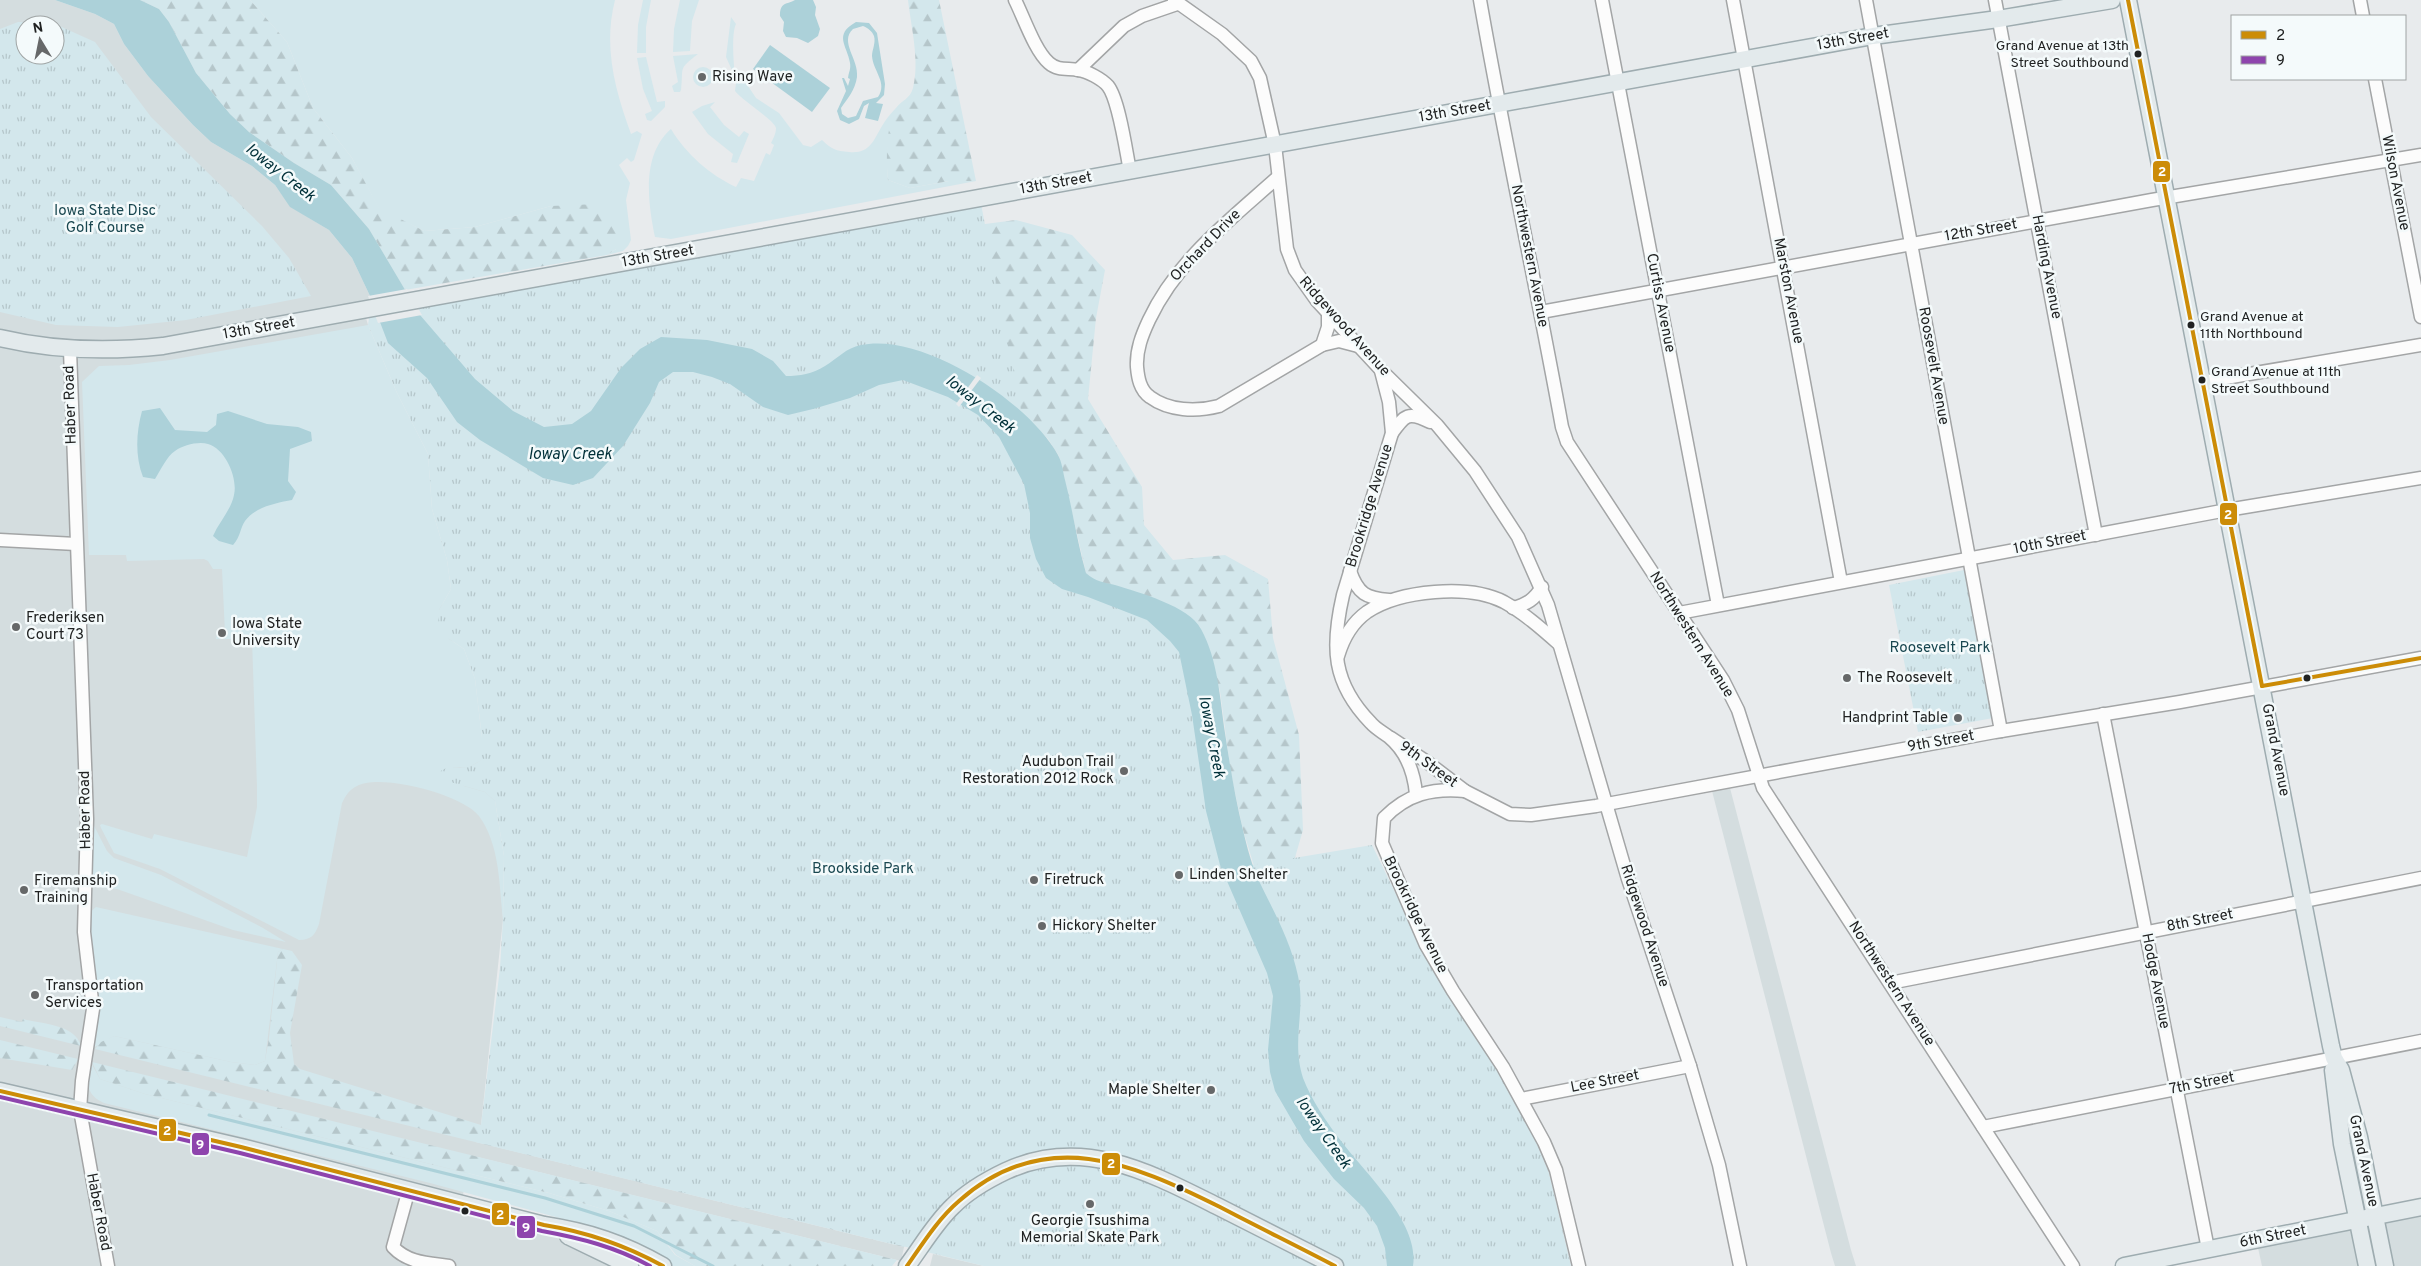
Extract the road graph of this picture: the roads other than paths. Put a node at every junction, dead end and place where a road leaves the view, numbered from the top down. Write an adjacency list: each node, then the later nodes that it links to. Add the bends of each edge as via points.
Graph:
1 (1015, 0): 15 (street, via 1050,64 1060,69)
2 (1480, 0): 18 (street, Northwestern Avenue)
3 (1602, 0): 17 (street, Curtiss Avenue)
4 (1733, 0): 14 (street, Marston Avenue)
5 (1866, 0): 13 (street, Roosevelt Avenue)
6 (1995, 0): 12 (street, Harding Avenue)
7 (2112, 0): 12 (main road, 13th Street)
8 (2128, 0): 24 (main road, Grand Avenue)
9 (2360, 0): 11 (street)
10 (1175, 2): 15 (street, via 1124,26); 19 (street, Ridgewood Avenue, via 1222,34 1250,61 1260,78)
11 (2363, 15)
12 (1998, 19): 13 (main road, 13th Street); 25 (street, Harding Avenue)
13 (1873, 36): 14 (main road, 13th Street); 26 (street, Roosevelt Avenue)
14 (1744, 60): 17 (main road, 13th Street); 27 (street, Marston Avenue)
15 (1078, 70): 22 (street, via 1091,74 1108,86 1116,106)
16 (2374, 80): 21 (street, Wilson Avenue)
17 (1617, 83): 18 (main road, 13th Street); 28 (street, Curtiss Avenue)
18 (1498, 104): 19 (main road, 13th Street); 30 (street, Northwestern Avenue)
19 (1275, 145): 22 (main road, 13th Street); 23 (street, Ridgewood Avenue)
20 (2421, 155): 21 (street, 12th Street)
21 (2390, 160): 24 (street, 12th Street); 31 (street, Wilson Avenue)
22 (1130, 171): 36 (main road, 13th Street, via 163,346)
23 (1278, 177): 29 (street, Ridgewood Avenue, via 1287,249 1292,263); 33 (street, Orchard Drive, via 1180,268 1142,334 1138,374 1145,394 1154,400 1166,406 1201,411 1231,401)
24 (2165, 198): 25 (street, 12th Street); 38 (main road, Grand Avenue)
25 (2037, 221): 26 (street, 12th Street); 43 (street, Harding Avenue)
26 (1911, 244): 27 (street, 12th Street); 46 (street, Roosevelt Avenue)
27 (1784, 267): 28 (street, 12th Street); 48 (street, Marston Avenue)
28 (1658, 291): 30 (street, 12th Street); 51 (street, Curtiss Avenue)
29 (1328, 312): 33 (street, via 1328,327); 35 (street, Ridgewood Avenue)
30 (1541, 312): 53 (street, Northwestern Avenue, via 1567,442)
31 (2421, 317)
32 (0, 338): 36 (main road, 13th Street)
33 (1322, 345): 35 (street, Orchard Drive, via 1339,341)
34 (2421, 345): 38 (street)
35 (1358, 346): 37 (street, Ridgewood Avenue)
36 (70, 350): 45 (street, Haber Road)
37 (1380, 369): 39 (street, Ridgewood Avenue); 40 (street, Brookridge Avenue, via 1389,402)
38 (2202, 382): 42 (main road, Grand Avenue)
39 (1437, 425): 40 (street, Brookridge Avenue, via 1416,415 1408,416); 49 (street, Ridgewood Avenue, via 1498,503)
40 (1392, 434): 47 (street, Brookridge Avenue)
41 (2421, 478): 42 (street, 10th Street)
42 (2227, 510): 43 (street, 10th Street); 57 (main road, Grand Avenue)
43 (2096, 535): 46 (street, 10th Street)
44 (0, 540): 45 (street)
45 (76, 544): 75 (street, Haber Road, via 86,811 84,932 93,1009)
46 (1969, 558): 48 (street, 10th Street); 59 (street, Roosevelt Avenue)
47 (1350, 571): 50 (street, via 1362,592 1372,598); 56 (street, Brookridge Avenue, via 1337,621)
48 (1841, 582): 51 (street, 10th Street)
49 (1542, 587): 52 (street, via 1532,600); 54 (street, Ridgewood Avenue)
50 (1392, 600): 52 (street, via 1448,592 1475,594 1503,601); 56 (street, via 1366,613 1351,628 1341,645)
51 (1718, 605): 53 (street, 10th Street)
52 (1513, 608): 54 (street)
53 (1679, 612): 61 (street, Northwestern Avenue, via 1723,680 1738,710)
54 (1559, 644): 64 (street, Ridgewood Avenue)
55 (2421, 658): 57 (street, 9th Street)
56 (1337, 661): 60 (street, Brookridge Avenue, via 1343,684 1355,705 1372,725)
57 (2262, 686): 58 (street, 9th Street); 66 (main road, Grand Avenue)
58 (2103, 714): 59 (street, 9th Street); 67 (street, Hodge Avenue)
59 (2001, 731): 61 (street, 9th Street)
60 (1391, 738): 62 (street, 9th Street); 63 (street, Brookridge Avenue, via 1407,758 1414,774)
61 (1758, 776): 64 (street, 9th Street); 68 (street, Northwestern Avenue)
62 (1465, 791): 63 (street, 9th Street); 64 (street, 9th Street, via 1510,814 1531,815)
63 (1416, 794): 74 (street, Brookridge Avenue, via 1384,818 1382,843 1426,945)
64 (1606, 804): 71 (street, Ridgewood Avenue)
65 (2421, 878): 66 (street, 8th Street)
66 (2305, 900): 67 (street, 8th Street); 70 (main road, Grand Avenue)
67 (2146, 932): 68 (street, 8th Street); 72 (street, Hodge Avenue)
68 (1890, 983): 76 (street, Northwestern Avenue)
69 (2421, 1041): 70 (street, 7th Street)
70 (2334, 1058): 72 (street, 7th Street); 79 (main road, Grand Avenue, via 2348,1095); 80 (main road, Grand Avenue, via 2336,1097)
71 (1690, 1066): 74 (street, Lee Street); 90 (street, Ridgewood Avenue, via 1720,1165)
72 (2177, 1089): 76 (street, 7th Street); 82 (street, Hodge Avenue)
73 (0, 1091): 75 (main road)
74 (1521, 1099): 89 (street, Brookridge Avenue, via 1556,1170)
75 (80, 1110): 77 (main road); 83 (street, Haber Road)
76 (1983, 1127): 91 (street, Northwestern Avenue)
77 (409, 1189): 81 (main road); 84 (street, via 393,1247 414,1261)
78 (2421, 1207): 79 (main road, 6th Street)
79 (2374, 1216): 80 (main road, 6th Street); 94 (main road, Grand Avenue)
80 (2356, 1220): 82 (main road, 6th Street); 93 (main road, Grand Avenue)
81 (544, 1225): 85 (main road); 86 (main road, via 610,1239)
82 (2208, 1249): 92 (main road, 6th Street)
83 (108, 1266)
84 (449, 1266)
85 (630, 1266)
86 (663, 1266)
87 (907, 1266): 88 (main road, via 952,1206 981,1184 1017,1166 1075,1156 1104,1159 1143,1171)
88 (1335, 1266)
89 (1579, 1266)
90 (1740, 1266)
91 (2073, 1266)
92 (2124, 1266)
93 (2367, 1266)
94 (2385, 1266)

